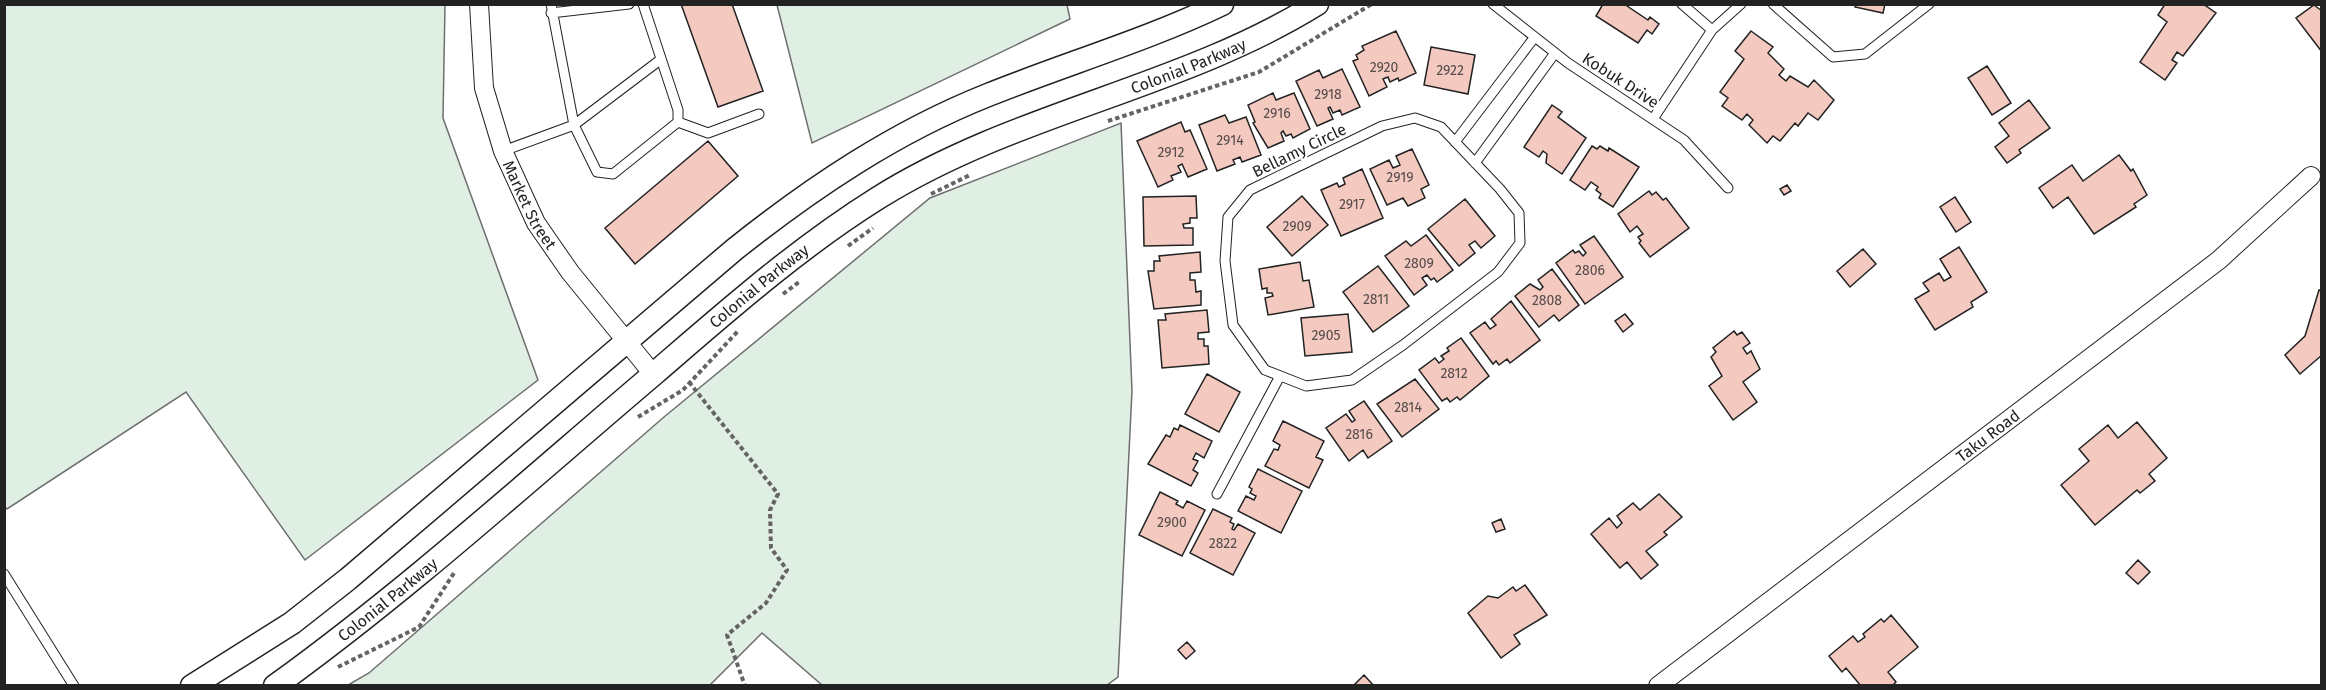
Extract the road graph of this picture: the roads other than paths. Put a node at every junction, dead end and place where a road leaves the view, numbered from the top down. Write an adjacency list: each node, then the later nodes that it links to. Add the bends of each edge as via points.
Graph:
1 (479, 4): 21 (street, Market Street, via 484,88)
2 (629, 4): 11 (lane)
3 (644, 4): 15 (lane)
4 (1222, 4): 25 (street, via 987,95 859,159 788,207)
5 (1317, 4): 26 (street, Colonial Parkway, via 1232,48 1006,134 938,164 880,196 820,236)
6 (1493, 4): 13 (lane, Kobuk Drive)
7 (1682, 4): 12 (lane)
8 (1741, 4): 12 (lane)
9 (1773, 4): 10 (lane, via 1833,57 1864,54)
10 (1929, 4)
11 (551, 9): 19 (lane)
12 (1712, 30): 17 (lane)
13 (1534, 38): 14 (lane, Kobuk Drive); 20 (lane)
14 (1555, 53): 17 (lane, Kobuk Drive); 22 (lane)
15 (660, 60): 18 (lane, via 678,110); 19 (lane)
16 (759, 114): 18 (lane, via 708,133)
17 (1653, 119): 24 (lane, Kobuk Drive, via 1684,140)
18 (678, 122): 19 (lane, via 613,174 597,172)
19 (574, 124): 21 (lane)
20 (1455, 142): 22 (lane, Bellamy Circle); 27 (lane, Bellamy Circle, via 1441,127 1415,118 1382,126 1250,190 1228,217 1225,261 1233,325 1265,370)
21 (503, 152): 25 (street, Market Street, via 536,223)
22 (1475, 163): 27 (lane, Bellamy Circle, via 1520,213 1520,243 1498,272 1352,380 1306,386)
23 (2310, 177): 33 (street, Taku Road, via 2219,260)
24 (1728, 188)
25 (625, 342): 26 (street, Market Street); 31 (street, via 301,616)
26 (653, 374): 32 (street, Colonial Parkway, via 347,633)
27 (1280, 376): 28 (lane)
28 (1217, 494)
29 (4, 574): 30 (lane)
30 (74, 686)
31 (192, 686)
32 (275, 686)
33 (1658, 686)

